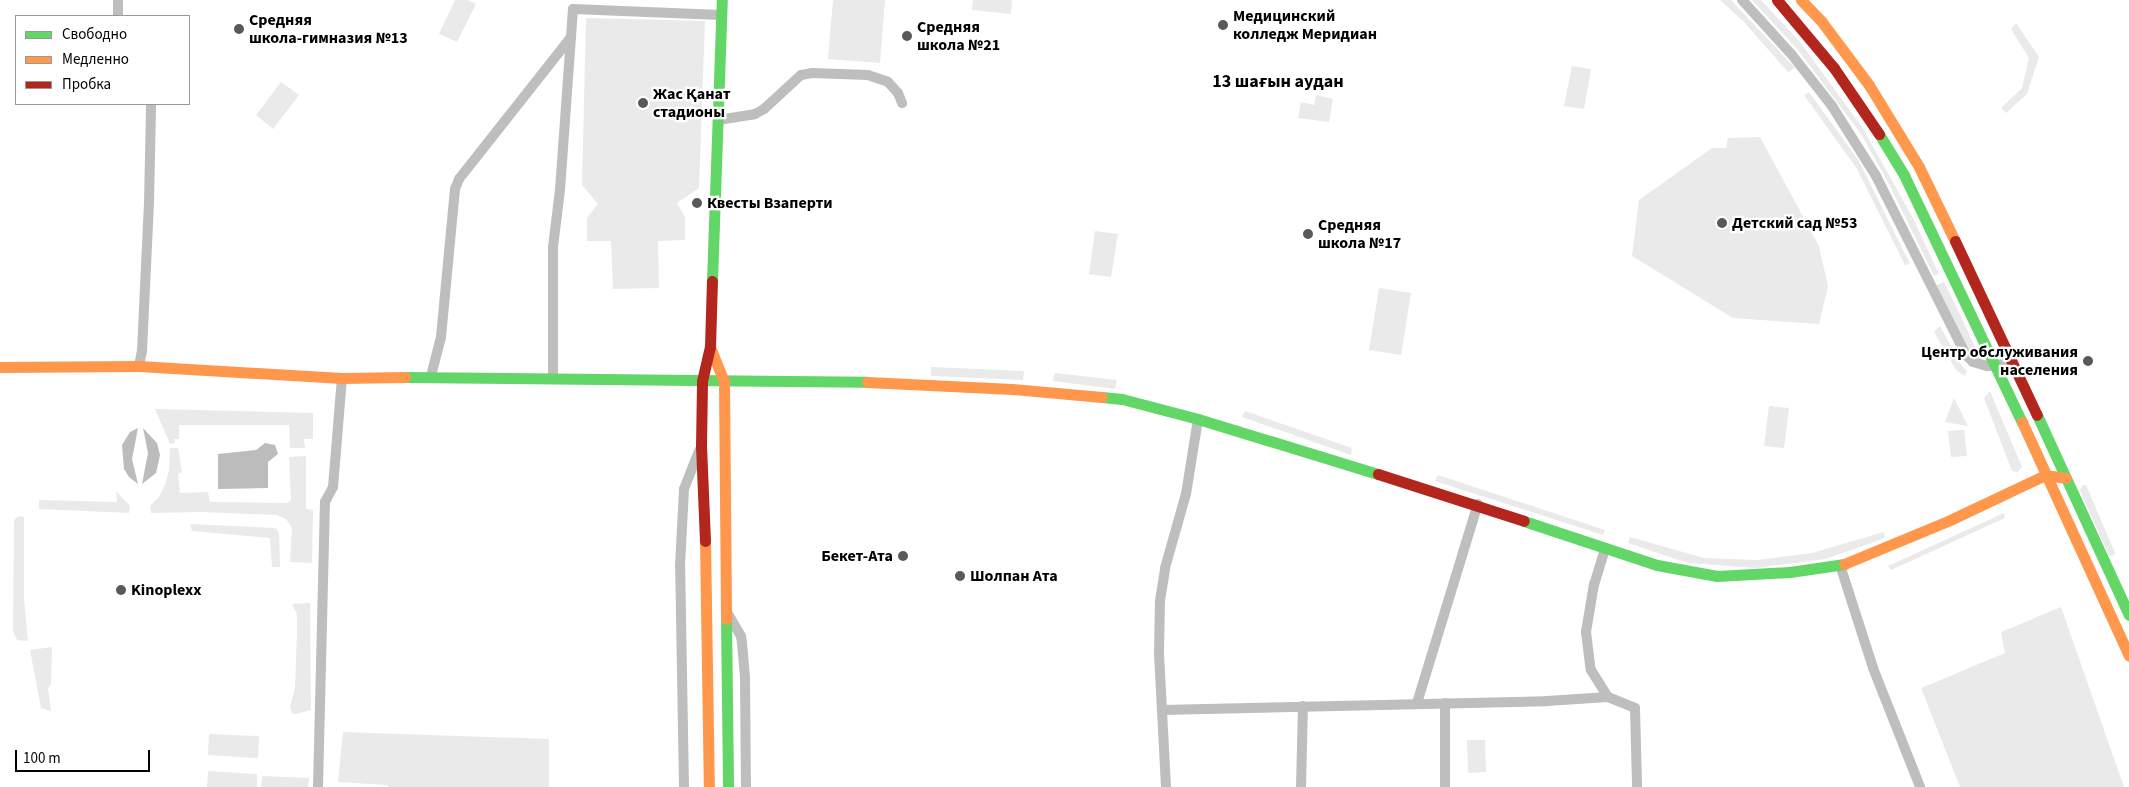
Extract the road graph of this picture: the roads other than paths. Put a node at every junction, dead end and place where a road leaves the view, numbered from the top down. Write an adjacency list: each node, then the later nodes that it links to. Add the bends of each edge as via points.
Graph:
1 (118, 0): 7 (street)
2 (722, 0): 8 (main road)
3 (1742, 0): 16 (street, via 1792,55 1832,106 1876,176 1966,355 1980,364)
4 (1777, 0): 16 (main road, via 1834,68 1904,175)
5 (1801, 0): 14 (main road, via 1870,85 1902,137)
6 (573, 5): 8 (street); 9 (street)
7 (118, 15)
8 (722, 15): 12 (main road)
9 (571, 37): 18 (street, via 459,179 455,189 441,337); 20 (street, via 553,247)
10 (902, 103): 12 (street, via 888,82 868,75 812,73 801,75 755,114)
11 (151, 105): 15 (street, via 149,212)
12 (718, 120): 13 (main road)
13 (710, 347): 21 (main road); 22 (main road)
14 (2013, 363): 16 (street); 26 (main road)
15 (139, 366): 17 (main road); 19 (main road)
16 (1996, 366): 25 (main road)
17 (0, 367)
18 (431, 376): 19 (main road); 20 (main road)
19 (342, 378): 40 (street, via 333,487 325,502)
20 (553, 378): 21 (main road)
21 (702, 381): 22 (main road); 24 (main road)
22 (724, 382): 23 (main road, via 1012,389 1122,399); 31 (main road)
23 (1198, 419): 27 (main road); 39 (street, via 1186,494 1160,601)
24 (701, 447): 41 (street, via 684,489 680,566); 42 (main road)
25 (2045, 475): 26 (main road); 29 (main road, via 1950,520); 34 (main road)
26 (2066, 478): 30 (main road)
27 (1478, 504): 28 (main road); 36 (street)
28 (1605, 549): 29 (main road, via 1658,566 1717,576 1790,572); 35 (street, via 1594,584 1586,632 1591,670)
29 (1840, 564): 49 (street, via 1873,668)
30 (2122, 601): 32 (main road); 33 (main road)
31 (725, 610): 43 (main road); 44 (street, via 741,636 742,644)
32 (2129, 611)
33 (2129, 615)
34 (2129, 656)
35 (1608, 697): 37 (street); 48 (street, via 1635,708)
36 (1417, 703): 37 (street); 38 (street)
37 (1445, 703): 47 (street)
38 (1303, 706): 39 (street); 46 (street)
39 (1162, 710): 45 (street)
40 (318, 787)
41 (684, 787)
42 (709, 787)
43 (728, 787)
44 (746, 787)
45 (1166, 787)
46 (1301, 787)
47 (1445, 787)
48 (1637, 787)
49 (1920, 787)

